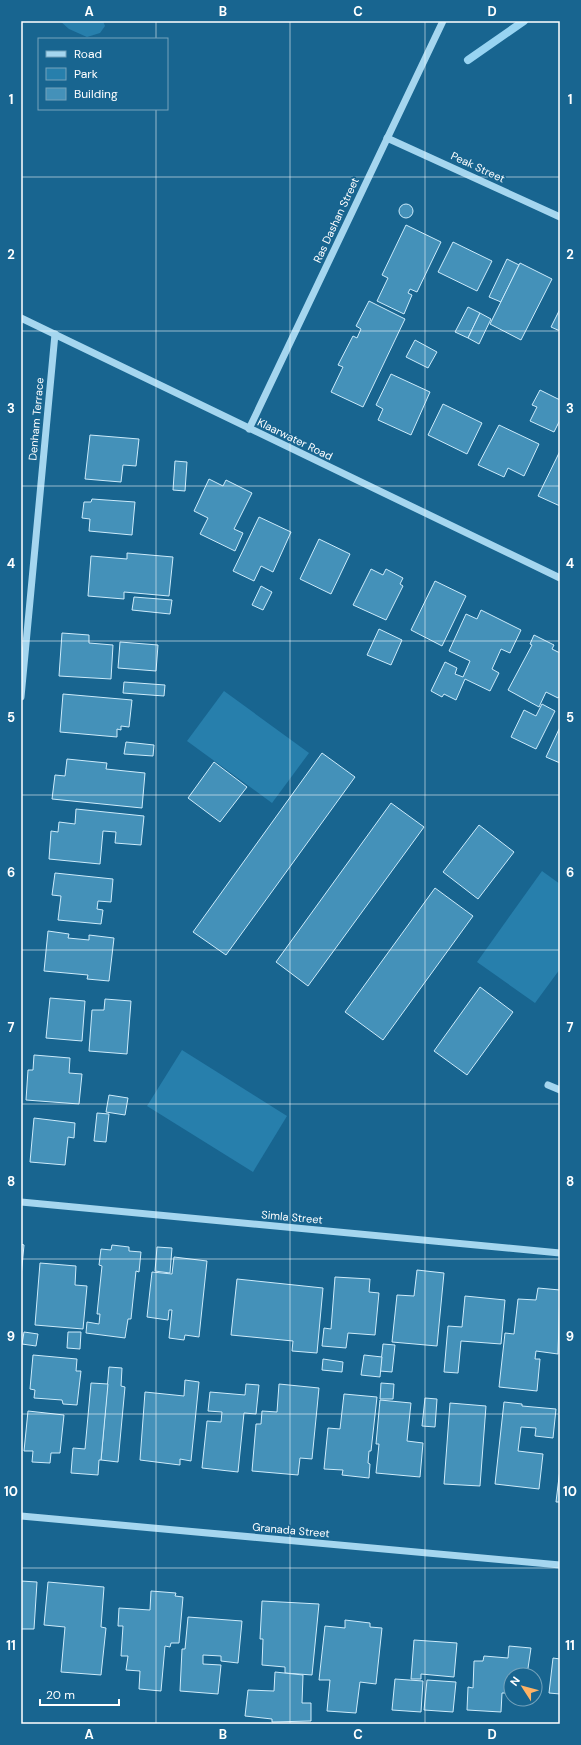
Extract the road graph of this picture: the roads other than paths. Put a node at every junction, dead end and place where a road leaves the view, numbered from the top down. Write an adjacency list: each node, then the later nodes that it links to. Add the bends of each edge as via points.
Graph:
1 (444, 21): 2 (street, Ras Dashan Street)
2 (387, 138): 3 (street, Peak Street); 6 (street, Ras Dashan Street)
3 (560, 217)
4 (21, 318): 5 (street, Klaarwater Road)
5 (55, 334): 6 (street, Klaarwater Road); 8 (street, Denham Terrace)
6 (249, 429): 7 (street, Klaarwater Road)
7 (560, 578)
8 (25, 622): 9 (street, Denham Terrace)
9 (21, 697)
10 (548, 1085): 11 (street)
11 (560, 1090)
12 (21, 1202): 13 (street, Simla Street)
13 (560, 1253)
14 (21, 1516): 15 (street, Granada Street)
15 (560, 1565)

